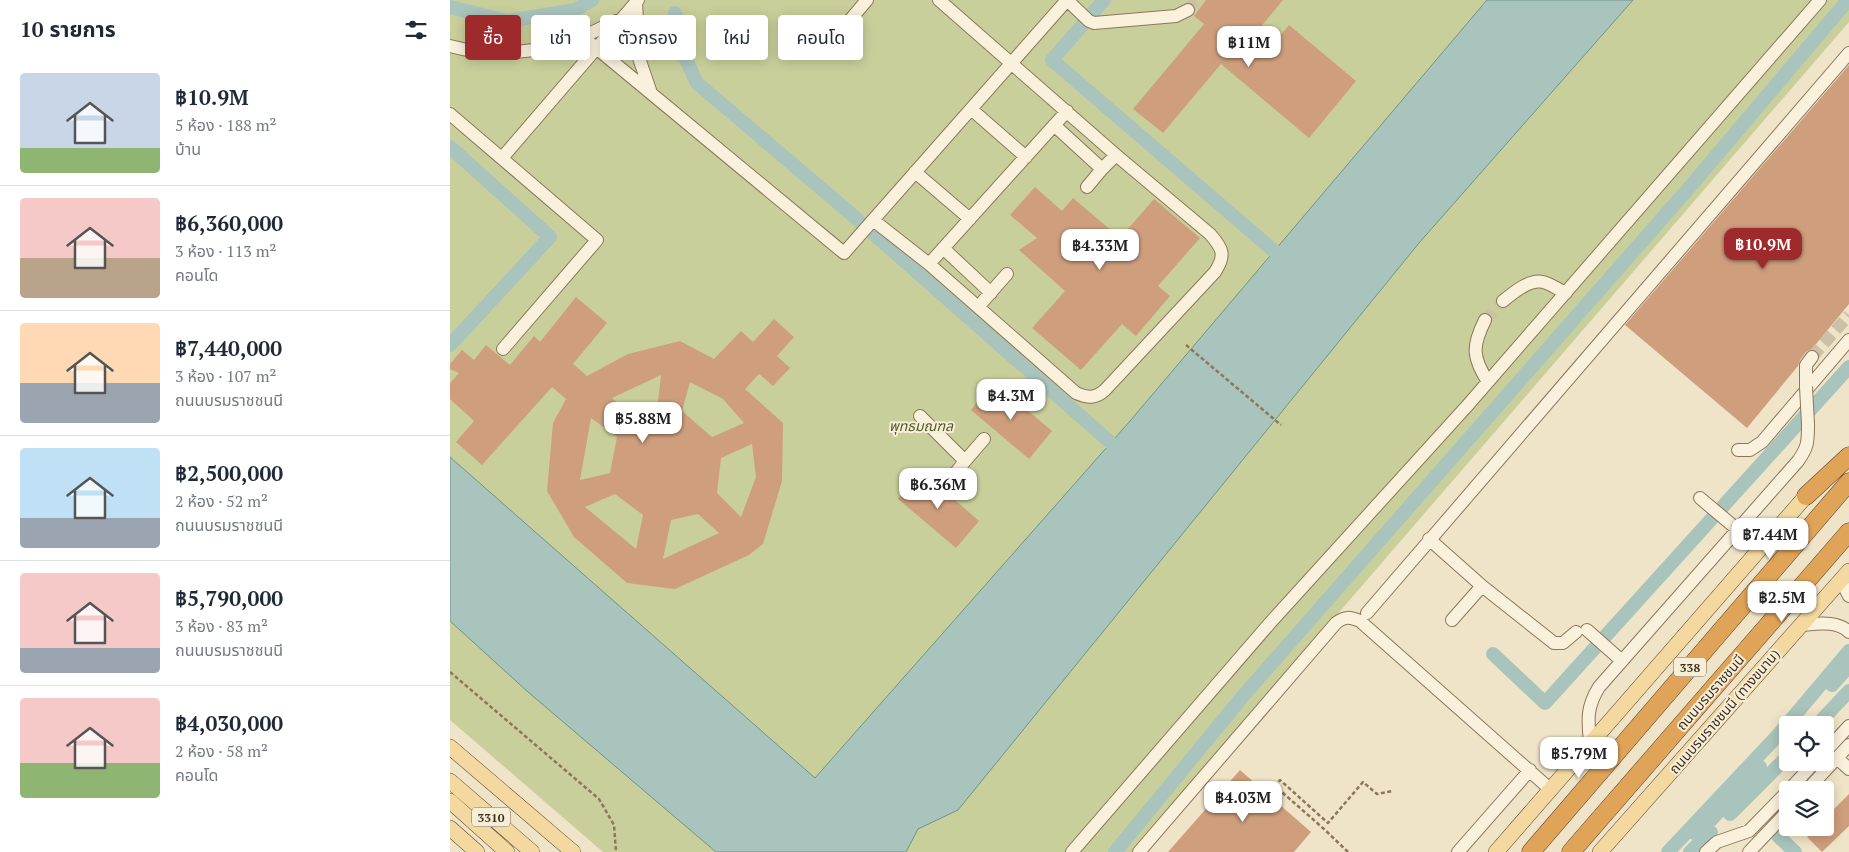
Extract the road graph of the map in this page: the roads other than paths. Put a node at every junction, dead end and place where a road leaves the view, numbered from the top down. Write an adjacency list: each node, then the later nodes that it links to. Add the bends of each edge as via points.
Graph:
1 (867, 0): 8 (street)
2 (938, 0): 15 (street)
3 (1067, 0): 6 (street, via 1089,21 1099,23 1176,16); 15 (street)
4 (1820, 0): 33 (street)
5 (637, 1): 7 (street); 16 (street, via 640,58)
6 (1188, 10)
7 (624, 15)
8 (854, 15)
9 (590, 44): 13 (street)
10 (600, 45): 13 (street)
11 (450, 46): 12 (street, via 476,52)
12 (531, 49)
13 (597, 49): 16 (street); 23 (street)
14 (1849, 53): 53 (street)
15 (1011, 64): 17 (street); 18 (street)
16 (652, 94): 28 (street, via 844,253)
17 (971, 109): 22 (street); 25 (street)
18 (1067, 111): 20 (street); 21 (street)
19 (450, 114): 23 (street)
20 (1054, 125): 22 (street); 24 (street)
21 (1116, 155): 24 (street); 35 (street, via 1218,243 1222,262 1215,272 1106,390 1092,398 1076,393)
22 (1026, 157): 27 (street)
23 (502, 158): 38 (street, via 597,240)
24 (1102, 169): 26 (street)
25 (915, 172): 27 (street); 28 (street)
26 (1087, 186)
27 (970, 219): 29 (street)
28 (873, 220): 30 (street)
29 (943, 248): 30 (street); 32 (street)
30 (929, 264): 35 (street)
31 (1007, 274): 32 (street)
32 (991, 292): 35 (street)
33 (1566, 293): 34 (street, via 1543,282 1532,283); 40 (street)
34 (1503, 301)
35 (978, 308)
36 (1485, 320): 40 (street, via 1475,349 1478,365)
37 (1849, 340): 44 (street, via 1762,442 1750,450)
38 (503, 349)
39 (1812, 357): 51 (street, bridge, via 1806,365 1806,450)
40 (1488, 382): 83 (street, via 1270,623)
41 (920, 416): 46 (street)
42 (984, 439): 46 (street)
43 (1849, 445): 49 (main road, 338)
44 (1738, 450)
45 (1849, 456): 49 (highway)
46 (965, 461): 48 (street)
47 (1849, 482): 87 (highway, 338)
48 (946, 485)
49 (1806, 496): 64 (main road, 338)
50 (1704, 501): 51 (street)
51 (1738, 530): 61 (street)
52 (1849, 532): 88 (highway, ถนนบรมราชชนนี / 338)
53 (1429, 539): 55 (street); 57 (street)
54 (1845, 576): 56 (street); 59 (main road, ถนนบรมราชชนนี (ทางขนาน))
55 (1482, 586): 58 (street); 61 (street, via 1554,643 1563,643 1585,632)
56 (1849, 596)
57 (1363, 617): 69 (street); 84 (street, via 1342,618 1336,623)
58 (1452, 620)
59 (1800, 625): 60 (street, via 1829,624); 89 (main road, ถนนบรมราชชนนี (ทางขนาน))
60 (1846, 630)
61 (1622, 661): 64 (street, via 1593,697 1588,713)
62 (1849, 726): 63 (street)
63 (1834, 742)
64 (1590, 743): 74 (main road, 338)
65 (1849, 744): 67 (street)
66 (450, 747): 82 (main road)
67 (1837, 758): 68 (street); 73 (street)
68 (1849, 769)
69 (1530, 770): 74 (street); 85 (street)
70 (1807, 771): 72 (street)
71 (450, 781): 81 (main road, 3310)
72 (1797, 781)
73 (1815, 781)
74 (1550, 790): 86 (main road, 338)
75 (1779, 800): 90 (street, via 1749,831 1717,842)
76 (450, 801): 80 (main road)
77 (1779, 820): 91 (street)
78 (450, 829): 79 (main road, 3310)
79 (477, 852)
80 (507, 852)
81 (532, 852)
82 (573, 852)
83 (1072, 852)
84 (1139, 852)
85 (1458, 852)
86 (1496, 852)
87 (1531, 852)
88 (1571, 852)
89 (1600, 852)
90 (1706, 852)
91 (1749, 852)

